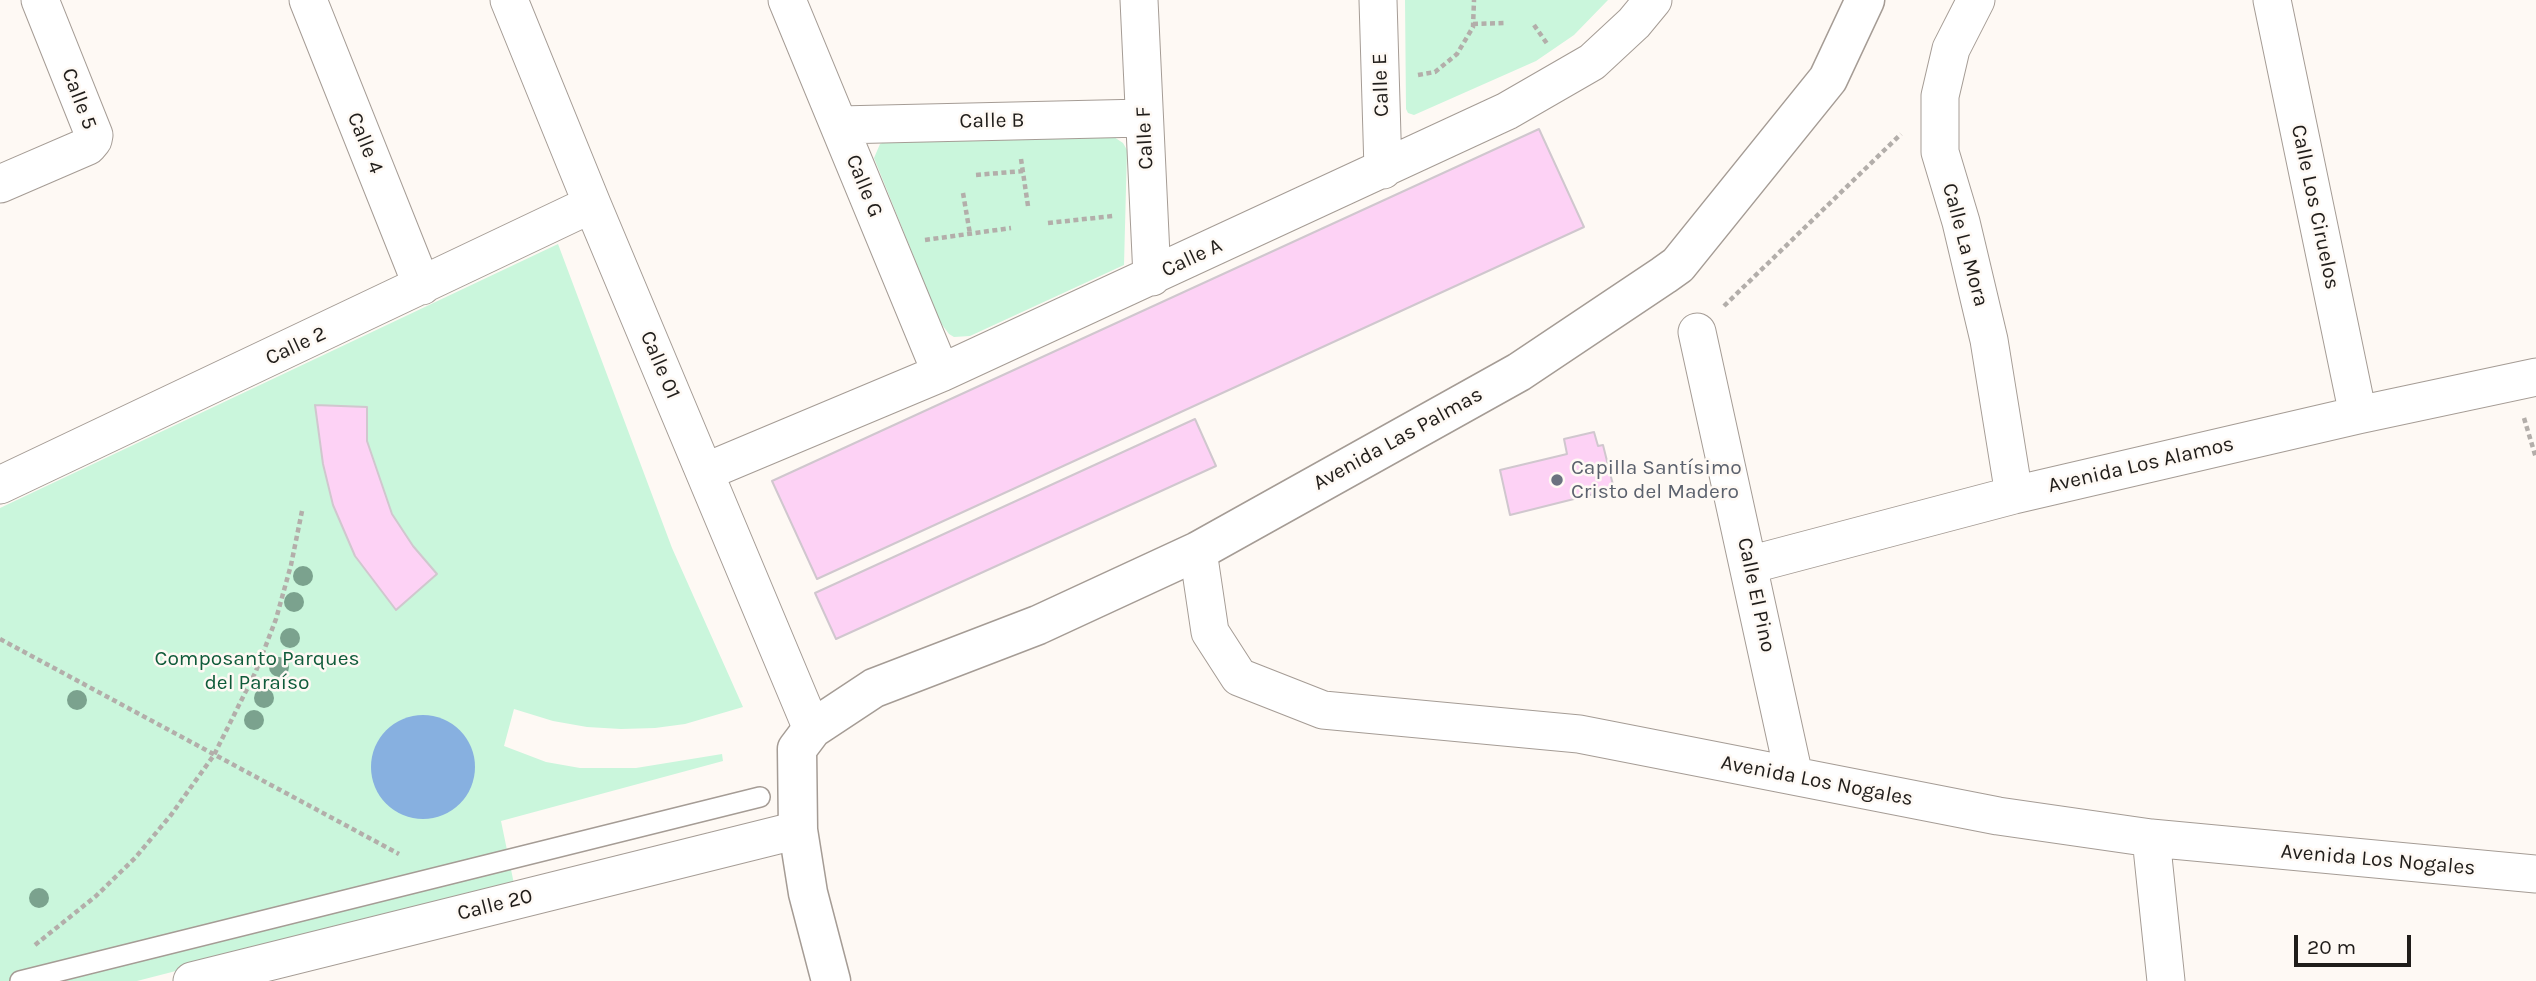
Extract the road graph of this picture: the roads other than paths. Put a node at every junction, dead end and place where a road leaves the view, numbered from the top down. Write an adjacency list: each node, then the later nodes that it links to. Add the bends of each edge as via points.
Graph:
1 (40, 0): 14 (street, Calle 5, via 93,140)
2 (308, 0): 17 (street, Calle 4)
3 (509, 0): 15 (street, Calle 01)
4 (788, 0): 12 (street, Calle G)
5 (1139, 0): 11 (street, Calle F)
6 (1378, 0): 13 (street, Calle E)
7 (1653, 0): 13 (street, Calle A, via 1591,62 1507,111)
8 (1865, 0): 25 (main road, Avenida Las Palmas, via 1828,79 1678,265 1519,372)
9 (1976, 0): 24 (street, Calle La Mora, via 1951,48 1940,96 1940,152 1989,340)
10 (2273, 0): 21 (street, Calle Los Ciruelos)
11 (1144, 118): 12 (street, Calle B); 16 (street, Calle F)
12 (839, 125): 19 (street, Calle G)
13 (1383, 170): 16 (street, Calle A)
14 (0, 184)
15 (592, 204): 17 (street, Calle 2); 22 (street, Calle 01)
16 (1152, 276): 19 (street, Calle A)
17 (422, 286): 23 (street, Calle 2)
18 (1697, 332): 26 (street, Calle El Pino)
19 (941, 373): 22 (street, Calle A)
20 (2536, 377): 21 (street, Avenida Los Alamos)
21 (2358, 415): 24 (street, Avenida Los Alamos)
22 (705, 472): 27 (street, Calle 01)
23 (0, 485)
24 (2014, 495): 26 (street, Avenida Los Alamos)
25 (1198, 551): 27 (main road, Avenida Las Palmas, via 1038,625 874,688); 28 (street, Avenida Los Nogales, via 1210,632 1239,677 1323,709 1579,734)
26 (1749, 565): 28 (street, Calle El Pino)
27 (812, 729): 30 (main road, via 797,749)
28 (1794, 776): 31 (street, Avenida Los Nogales, via 1998,816)
29 (760, 797): 33 (lane)
30 (798, 830): 34 (street, Calle 20); 35 (main road, via 808,893)
31 (2151, 838): 32 (street, Avenida Los Nogales); 36 (street)
32 (2536, 874)
33 (20, 981)
34 (192, 981)
35 (831, 981)
36 (2166, 981)

